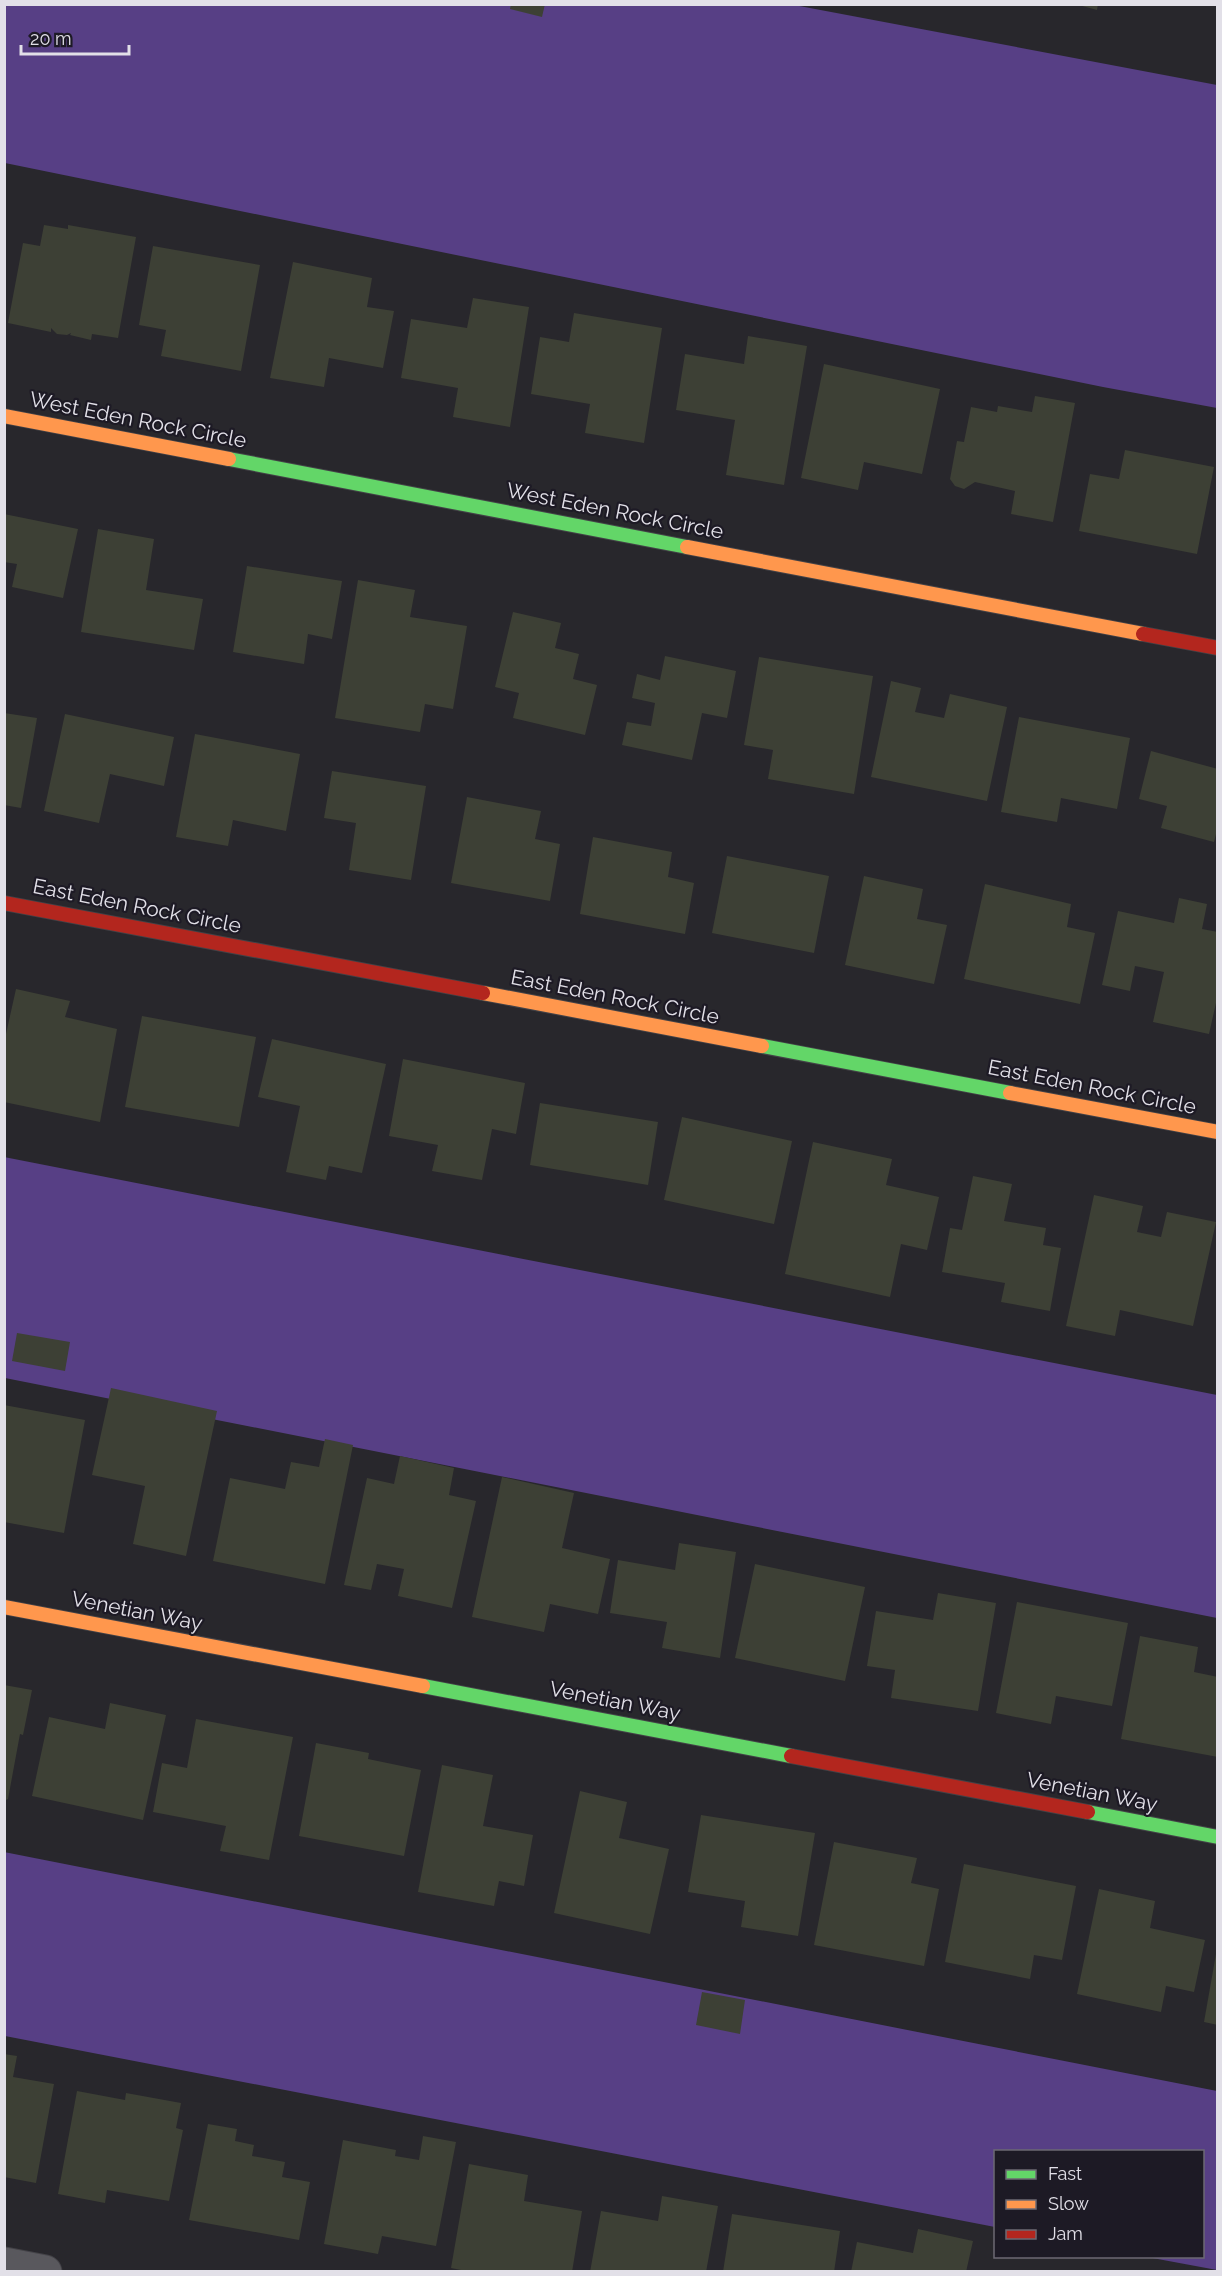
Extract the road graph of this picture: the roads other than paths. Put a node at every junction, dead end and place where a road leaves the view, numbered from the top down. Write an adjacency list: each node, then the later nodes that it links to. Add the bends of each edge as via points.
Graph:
1 (4, 416): 2 (street, West Eden Rock Circle)
2 (1218, 648)
3 (4, 903): 4 (street, East Eden Rock Circle)
4 (1218, 1132)
5 (4, 1607): 6 (street, Venetian Way)
6 (1218, 1837)
7 (4, 2264): 8 (street)
8 (45, 2271)

